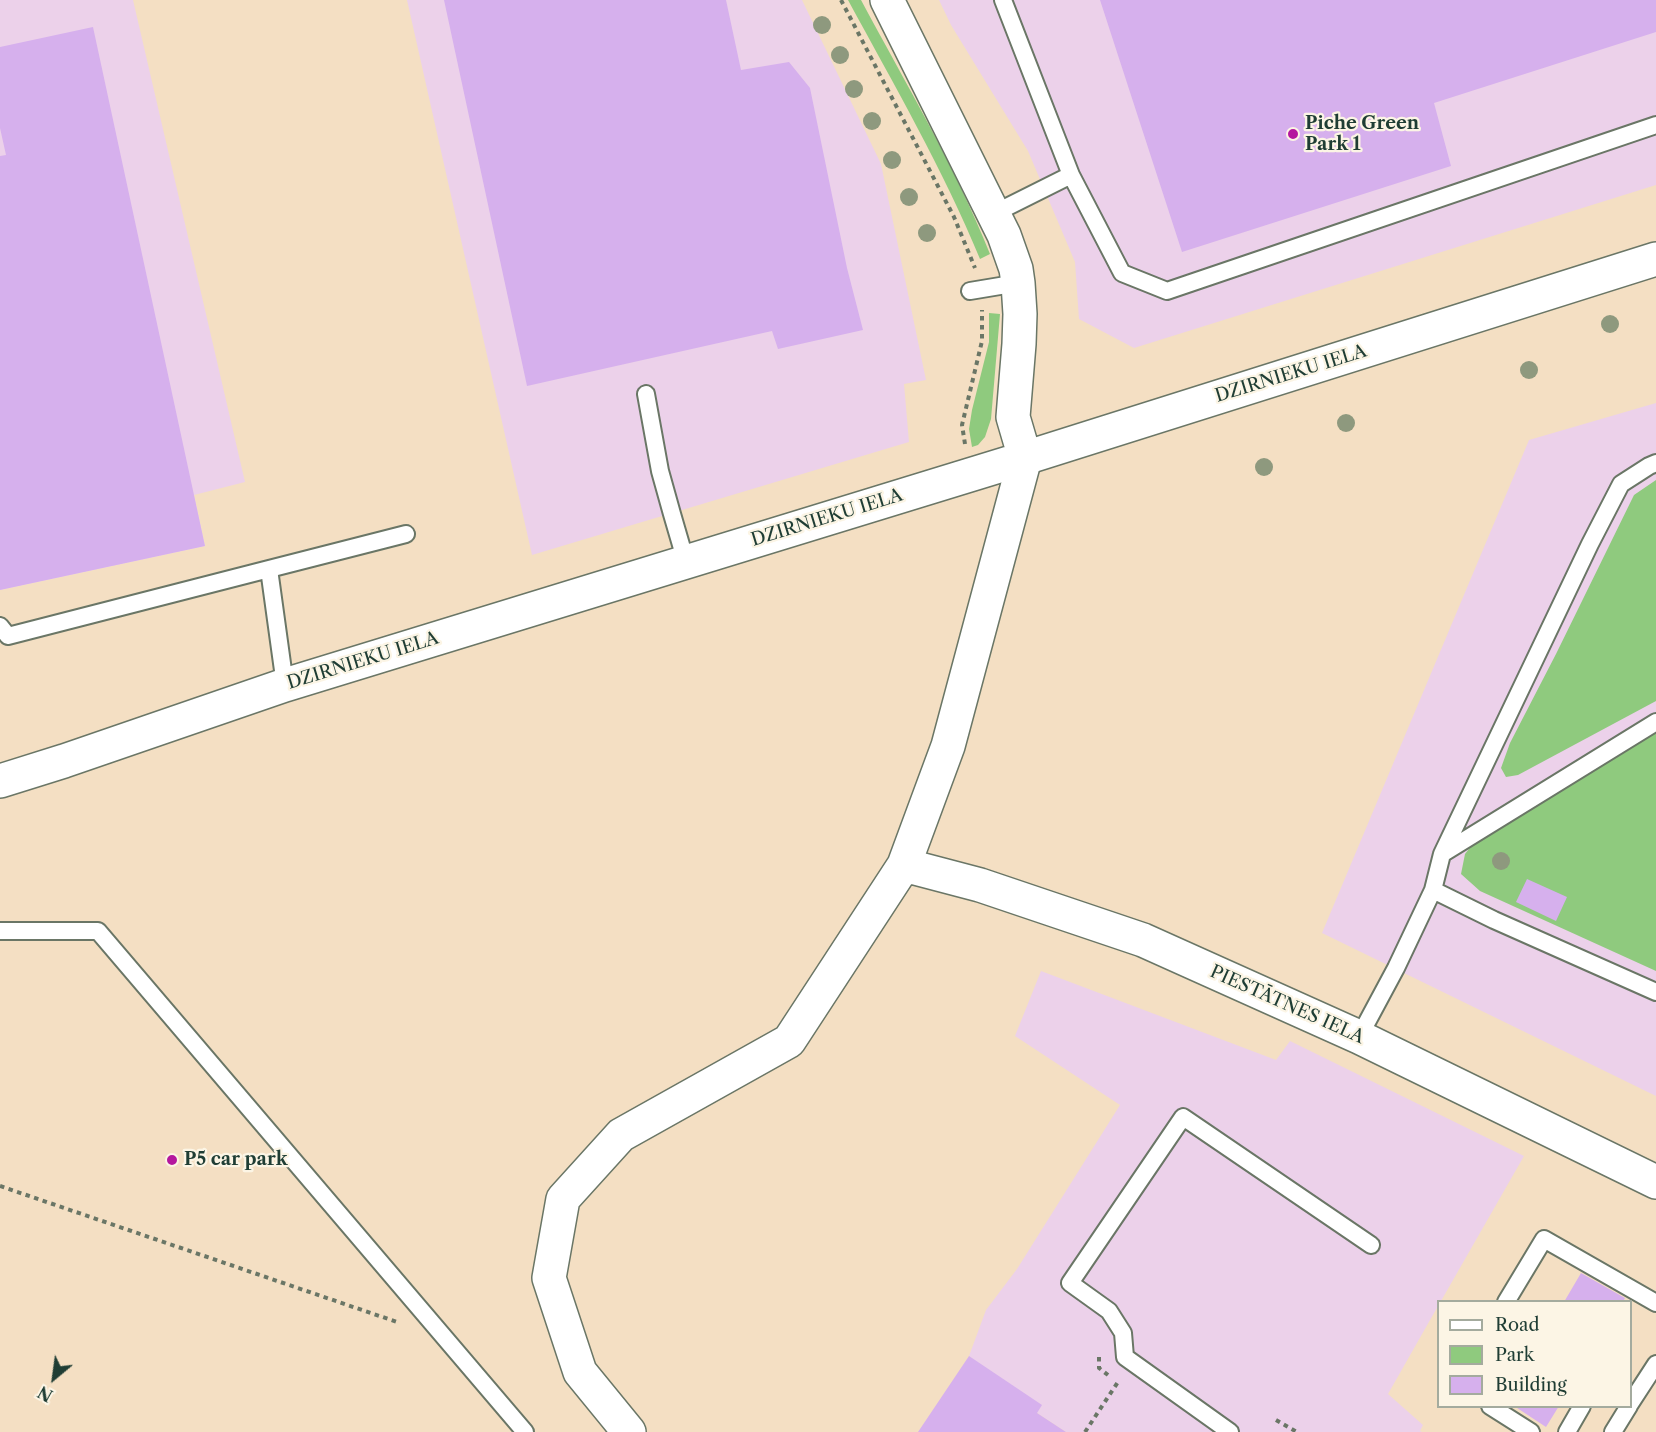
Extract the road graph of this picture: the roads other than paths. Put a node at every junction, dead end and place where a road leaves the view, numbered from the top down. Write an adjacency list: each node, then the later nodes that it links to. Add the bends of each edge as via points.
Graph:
1 (887, 0): 5 (street)
2 (1003, 0): 4 (lane)
3 (1656, 125): 4 (lane, via 1167,291 1122,273)
4 (1071, 176): 5 (lane)
5 (993, 213): 7 (street)
6 (1656, 259): 10 (street, DZIRNIEKU IELA)
7 (1018, 283): 8 (lane); 10 (street, via 1019,344 1013,417)
8 (975, 290)
9 (646, 394): 13 (lane, via 660,471)
10 (1024, 458): 13 (street, DZIRNIEKU IELA); 20 (street, via 948,746)
11 (1656, 463): 19 (lane, via 1621,484)
12 (406, 534): 14 (lane)
13 (686, 562): 16 (street, DZIRNIEKU IELA)
14 (268, 569): 15 (lane, via 8,636); 16 (lane)
15 (0, 626)
16 (285, 685): 18 (street, DZIRNIEKU IELA)
17 (1656, 723): 19 (lane)
18 (0, 781)
19 (1442, 854): 21 (lane)
20 (904, 865): 24 (street, PIESTĀTNES IELA, via 980,885 1143,940); 36 (street, via 789,1041 621,1135 563,1199 549,1278 580,1372)
21 (1433, 890): 23 (lane); 24 (lane)
22 (0, 931): 35 (lane, via 98,931)
23 (1656, 992)
24 (1359, 1037): 25 (street, PIESTĀTNES IELA)
25 (1656, 1182)
26 (1371, 1245): 37 (lane, via 1183,1117 1070,1283 1109,1311 1123,1333 1125,1357)
27 (1507, 1300): 28 (lane, via 1544,1239)
28 (1656, 1303)
29 (1656, 1364): 30 (lane)
30 (1632, 1402)
31 (1492, 1408): 38 (lane)
32 (1581, 1408): 39 (lane)
33 (1628, 1408): 34 (lane)
34 (1616, 1431)
35 (525, 1432)
36 (629, 1432)
37 (1230, 1432)
38 (1531, 1432)
39 (1567, 1432)

